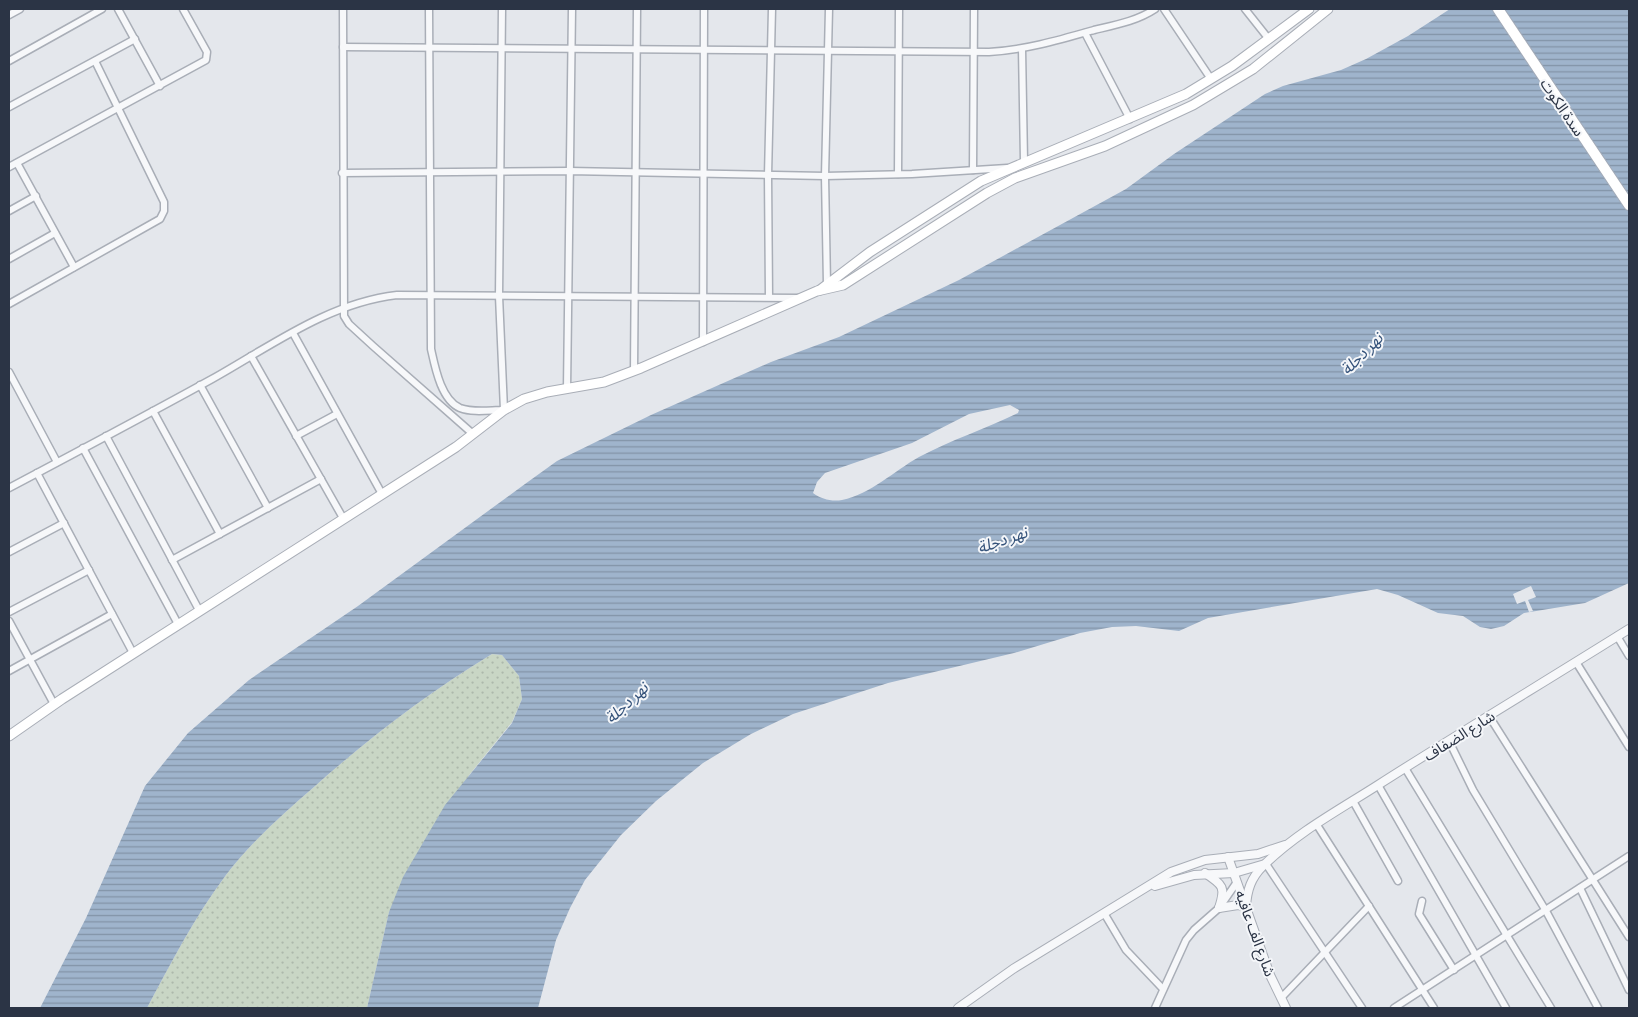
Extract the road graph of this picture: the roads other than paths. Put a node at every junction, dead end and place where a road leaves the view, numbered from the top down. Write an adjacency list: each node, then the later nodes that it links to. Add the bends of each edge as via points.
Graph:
1 (20, 9): 21 (street)
2 (102, 9): 38 (street)
3 (118, 9): 26 (street)
4 (183, 9): 41 (street, via 207,58)
5 (343, 9): 27 (street)
6 (429, 9): 28 (street)
7 (502, 9): 29 (street)
8 (572, 9): 32 (street)
9 (637, 9): 33 (street)
10 (704, 9): 30 (street)
11 (772, 9): 34 (street)
12 (829, 9): 35 (street)
13 (900, 9): 36 (street)
14 (974, 9): 37 (street)
15 (1155, 9): 24 (street)
16 (1164, 9): 40 (street)
17 (1245, 9): 25 (street)
18 (1309, 9): 22 (main road)
19 (1328, 9): 23 (main road)
20 (1498, 9): 60 (main road, سدة الكوت)
21 (9, 15)
22 (1290, 23): 23 (main road); 25 (main road)
23 (1298, 32): 66 (main road, via 1253,69 1193,105 1105,146 1016,178 987,193 856,279)
24 (1085, 33): 31 (street); 44 (street)
25 (1268, 38): 40 (main road)
26 (135, 39): 39 (street); 41 (street)
27 (343, 47): 28 (street); 54 (street)
28 (429, 48): 29 (street); 52 (street)
29 (502, 49): 32 (street); 50 (street)
30 (704, 49): 33 (street); 34 (street); 55 (street)
31 (1022, 49): 37 (street); 45 (street)
32 (571, 50): 33 (street); 51 (street)
33 (636, 50): 53 (street)
34 (771, 50): 35 (street); 57 (street)
35 (828, 51): 36 (street); 58 (street)
36 (899, 51): 37 (street); 56 (street)
37 (976, 52): 49 (street)
38 (9, 61)
39 (95, 61): 42 (street); 43 (street)
40 (1211, 79): 44 (main road)
41 (160, 86): 43 (street)
42 (9, 107)
43 (119, 108): 46 (street); 64 (street, via 164,202 164,211 160,219)
44 (1130, 119): 45 (main road)
45 (1024, 161): 48 (main road)
46 (17, 163): 47 (street); 59 (street)
47 (9, 168)
48 (1007, 168): 49 (street); 65 (main road, via 951,199)
49 (973, 170): 56 (street)
50 (501, 171): 51 (street); 52 (street); 68 (street)
51 (569, 171): 53 (street); 69 (street)
52 (431, 172): 54 (street); 67 (street)
53 (636, 172): 55 (street); 70 (street)
54 (342, 173): 75 (street)
55 (703, 174): 57 (street); 71 (street)
56 (898, 174): 58 (street)
57 (768, 175): 58 (street); 72 (street)
58 (825, 176): 65 (street)
59 (36, 196): 61 (street); 62 (street)
60 (1629, 205)
61 (9, 212)
62 (56, 233): 63 (street); 64 (street)
63 (9, 259)
64 (74, 267): 74 (street)
65 (827, 284): 66 (main road)
66 (817, 291): 73 (main road)
67 (431, 296): 68 (street); 75 (street, via 378,298); 83 (street, via 431,349 447,396 456,405 467,409)
68 (499, 296): 69 (street); 83 (street)
69 (567, 296): 70 (street); 82 (street)
70 (634, 296): 71 (street); 79 (street)
71 (702, 297): 72 (street); 77 (street)
72 (769, 297): 73 (street)
73 (803, 298): 77 (main road)
74 (9, 304)
75 (342, 308): 76 (street); 86 (street, via 349,324)
76 (293, 333): 78 (street); 85 (street)
77 (702, 342): 79 (main road)
78 (251, 356): 81 (street); 88 (street)
79 (634, 371): 82 (main road, via 604,382)
80 (9, 372): 90 (street)
81 (200, 385): 84 (street); 95 (street)
82 (567, 389): 83 (main road, via 536,395)
83 (504, 410): 86 (main road)
84 (153, 411): 87 (street); 98 (street)
85 (338, 414): 88 (street); 94 (street)
86 (473, 434): 94 (main road)
87 (106, 436): 89 (street); 100 (street)
88 (296, 436): 92 (street)
89 (83, 448): 90 (street); 106 (street)
90 (57, 462): 91 (street)
91 (37, 473): 93 (street); 97 (street)
92 (321, 479): 95 (street); 96 (street)
93 (9, 488)
94 (382, 494): 96 (main road)
95 (268, 508): 98 (street)
96 (343, 518): 102 (main road)
97 (64, 524): 99 (street); 101 (street)
98 (220, 534): 100 (street)
99 (9, 552)
100 (172, 560): 102 (street)
101 (88, 570): 103 (street); 104 (street)
102 (199, 610): 106 (main road)
103 (9, 612)
104 (112, 614): 109 (street); 111 (street)
105 (9, 621): 111 (street)
106 (178, 624): 109 (main road)
107 (1629, 629): 108 (street, شارع الضفاف)
108 (1617, 636): 110 (street); 112 (street, شارع الضفاف)
109 (133, 653): 114 (main road)
110 (1629, 656)
111 (30, 660): 113 (street); 114 (street)
112 (1576, 662): 115 (street, شارع الضفاف); 118 (street)
113 (9, 671)
114 (54, 704): 116 (main road)
115 (1489, 716): 117 (street, شارع الضفاف); 129 (street)
116 (9, 736)
117 (1449, 741): 119 (street, شارع الضفاف); 138 (street, via 1473,790)
118 (1629, 747)
119 (1405, 768): 120 (street, شارع الضفاف); 140 (street)
120 (1378, 785): 121 (street, شارع الضفاف); 143 (street)
121 (1353, 801): 122 (street, شارع الضفاف); 130 (street)
122 (1317, 825): 123 (street, شارع الضفاف); 135 (street)
123 (1290, 843): 125 (street, via 1258,854); 126 (street)
124 (1629, 856): 129 (street)
125 (1228, 857): 128 (street, شارع الف عافيه); 132 (street, via 1196,862 1171,872)
126 (1266, 864): 128 (street); 136 (street, via 1247,891); 142 (street)
127 (1205, 873): 128 (street); 132 (street); 137 (street, via 1221,884 1224,892)
128 (1234, 873): 131 (street, شارع الف عافيه)
129 (1593, 880): 133 (street); 141 (street)
130 (1398, 881)
131 (1237, 882): 136 (street, شارع الف عافيه); 137 (street)
132 (1148, 888): 139 (street)
133 (1580, 888): 138 (street); 147 (street)
134 (1422, 900): 144 (street, via 1419,914)
135 (1369, 906): 142 (street); 146 (street)
136 (1246, 907): 137 (street); 148 (street, شارع الف عافيه)
137 (1219, 908): 145 (street, via 1186,940)
138 (1546, 911): 140 (street); 157 (street)
139 (1104, 913): 145 (street, via 1126,950); 149 (street, via 1013,969)
140 (1507, 937): 143 (street); 156 (street)
141 (1629, 937)
142 (1323, 952): 148 (street); 152 (street)
143 (1476, 956): 144 (street); 155 (street)
144 (1454, 970): 146 (street)
145 (1163, 989): 150 (street)
146 (1422, 990): 153 (street); 154 (street)
147 (1629, 990)
148 (1281, 998): 151 (street, شارع الف عافيه)
149 (958, 1008)
150 (1155, 1008)
151 (1286, 1008)
152 (1362, 1008)
153 (1394, 1008)
154 (1434, 1008)
155 (1506, 1008)
156 (1551, 1008)
157 (1598, 1008)

